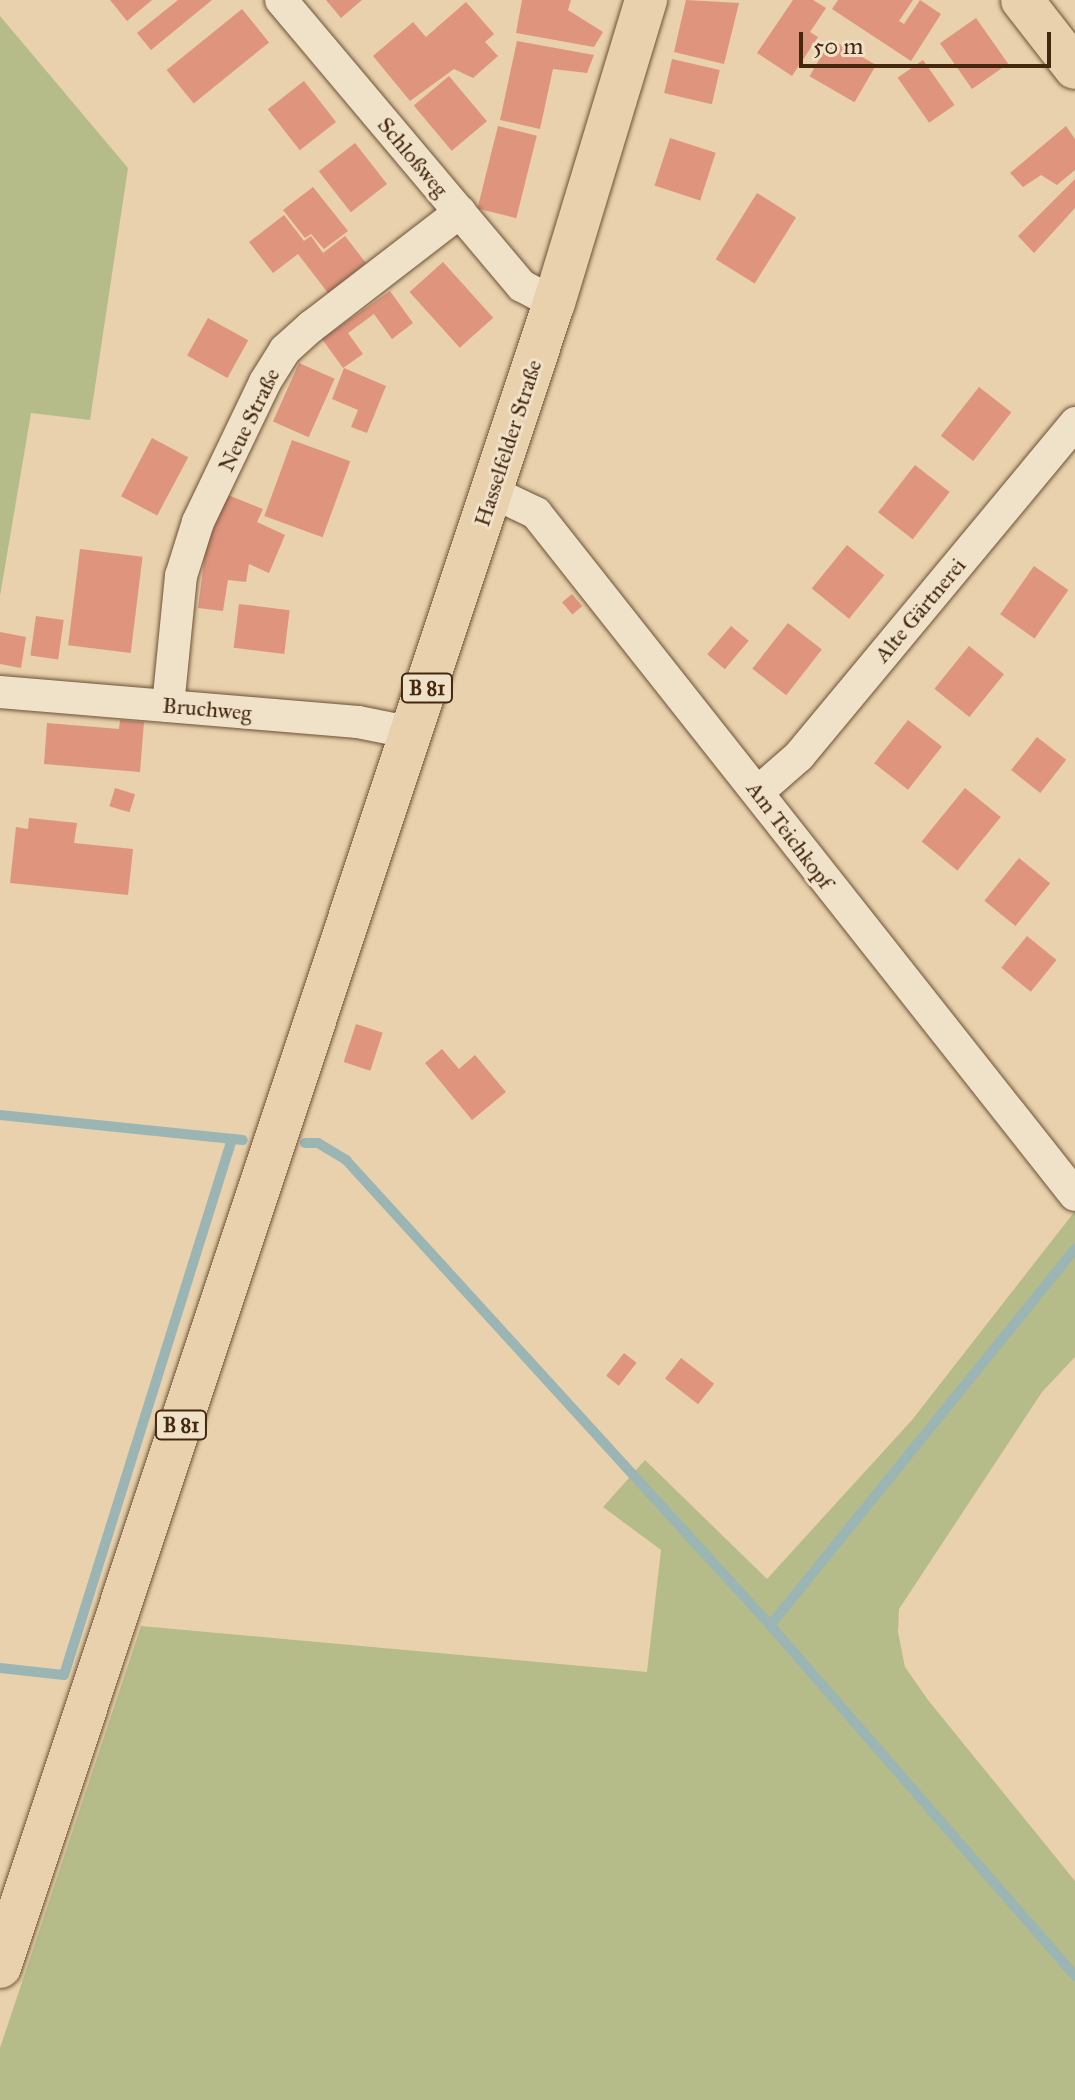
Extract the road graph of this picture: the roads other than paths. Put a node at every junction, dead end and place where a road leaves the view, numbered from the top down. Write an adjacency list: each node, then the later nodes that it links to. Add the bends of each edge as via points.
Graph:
1 (281, 0): 5 (street, Schloßweg)
2 (646, 0): 6 (main road, Hasselfelder Straße / B 81)
3 (1022, 0): 4 (main road)
4 (1075, 68)
5 (460, 212): 6 (street, Schloßweg, via 522,286); 10 (street, Neue Straße, via 303,334 285,350 265,382 198,522 181,576)
6 (554, 303): 8 (main road, Hasselfelder Straße / B 81)
7 (1075, 423): 12 (street, Alte Gärtnerei, via 799,756)
8 (492, 492): 11 (main road, Hasselfelder Straße / B 81); 12 (street, Am Teichkopf, via 536,513)
9 (0, 692): 10 (street, Bruchweg)
10 (168, 706): 11 (street, Bruchweg, via 358,722)
11 (413, 733): 14 (main road, Hasselfelder Straße / B 81)
12 (758, 792): 13 (street, Am Teichkopf)
13 (1075, 1195)
14 (0, 1967)

